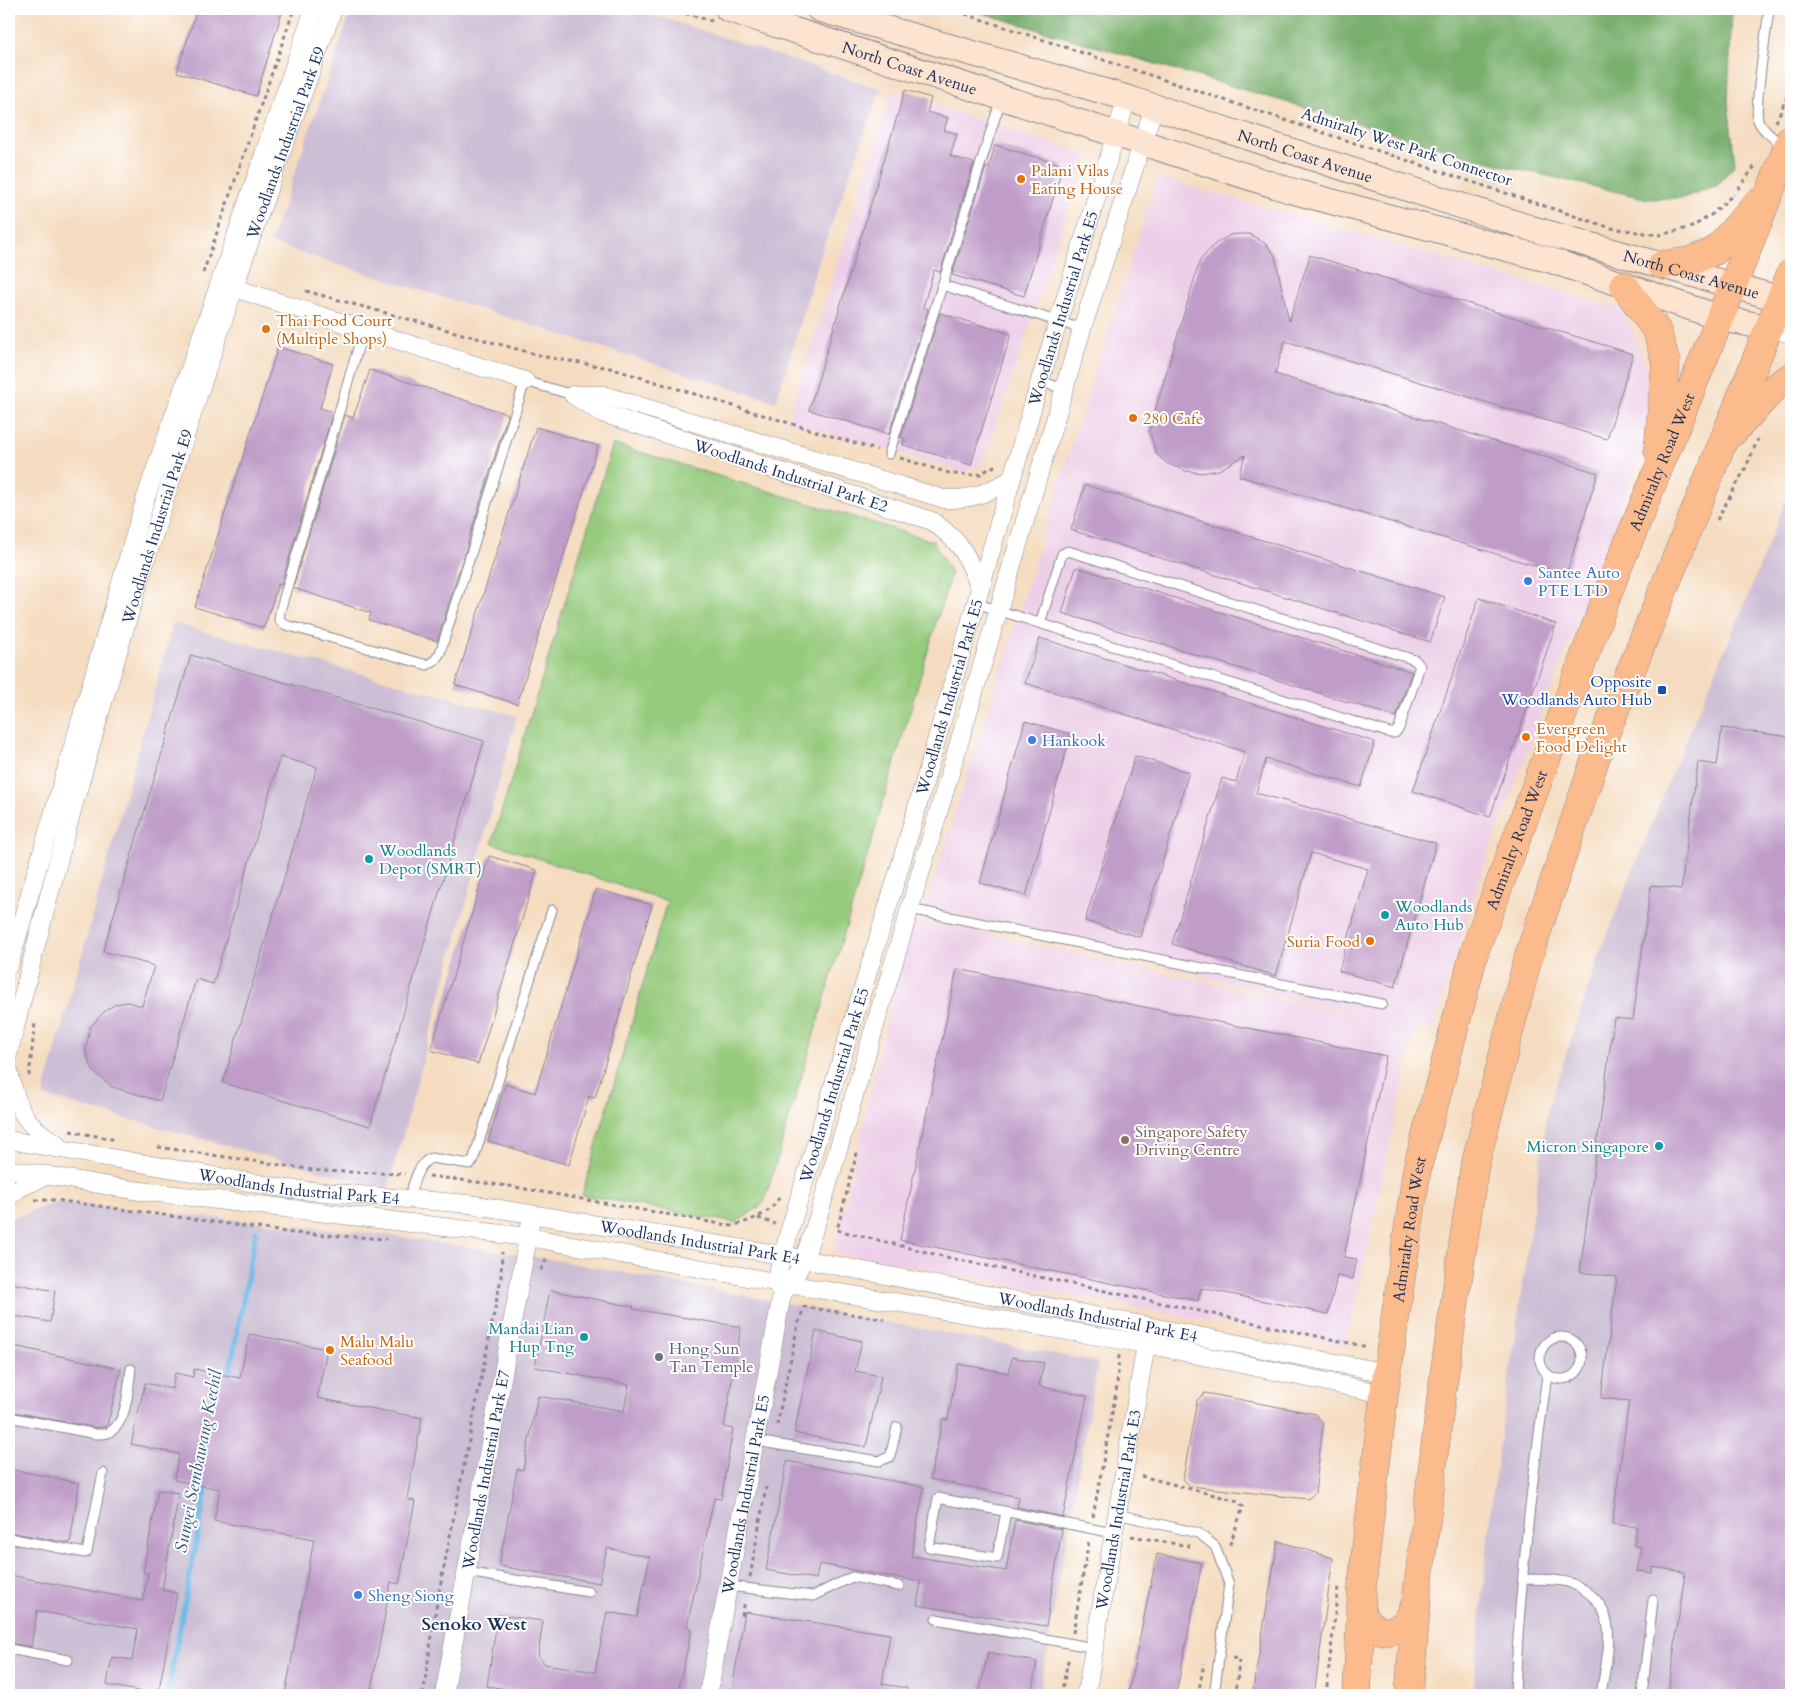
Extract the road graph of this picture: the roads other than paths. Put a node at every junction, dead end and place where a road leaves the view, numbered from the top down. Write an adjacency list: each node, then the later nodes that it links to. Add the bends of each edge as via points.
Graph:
1 (314, 9): 17 (street, Woodlands Industrial Park E9)
2 (333, 9): 17 (street, Woodlands Industrial Park E9)
3 (728, 9): 6 (main road, North Coast Avenue)
4 (819, 9): 7 (main road, North Coast Avenue)
5 (1769, 9): 10 (lane, via 1758,120)
6 (1002, 96): 9 (main road, North Coast Avenue); 15 (lane)
7 (1127, 98): 8 (main road, North Coast Avenue); 9 (street, Woodlands Industrial Park E5)
8 (1154, 107): 11 (street, Woodlands Industrial Park E5); 13 (main road, North Coast Avenue, via 1521,225)
9 (1116, 133): 11 (main road, North Coast Avenue); 21 (street, Woodlands Industrial Park E5)
10 (1783, 141): 12 (main road, Admiralty Road West)
11 (1144, 142): 16 (main road, North Coast Avenue, via 1292,191 1550,260); 23 (street, Woodlands Industrial Park E5)
12 (1772, 186): 13 (main road, via 1715,251 1690,261); 18 (main road, Admiralty Road West)
13 (1662, 265): 18 (main road, North Coast Avenue)
14 (1791, 273): 19 (main road)
15 (942, 285): 21 (lane); 31 (lane)
16 (1624, 285): 20 (main road, North Coast Avenue); 32 (main road, via 1657,331 1666,362)
17 (226, 286): 22 (street, Woodlands Industrial Park E2); 37 (street, Woodlands Industrial Park E9, via 146,497); 38 (street, Woodlands Industrial Park E9)
18 (1732, 286): 19 (main road, North Coast Avenue); 20 (main road, Admiralty Road West)
19 (1786, 301): 24 (main road)
20 (1720, 318): 24 (main road, North Coast Avenue); 32 (main road, Admiralty Road West)
21 (1058, 321): 23 (lane); 27 (street, Woodlands Industrial Park E5)
22 (364, 328): 26 (street, Woodlands Industrial Park E2); 26 (lane, via 280,611 279,620 286,625 427,666 435,660)
23 (1082, 329): 28 (street, Woodlands Industrial Park E5)
24 (1780, 331): 30 (main road)
25 (1791, 377): 30 (main road, via 1776,387)
26 (525, 381): 29 (lane, Woodlands Industrial Park E2)
27 (1040, 381): 28 (lane); 33 (street, Woodlands Industrial Park E5)
28 (1064, 389): 35 (street, Woodlands Industrial Park E5)
29 (574, 396): 33 (street, Woodlands Industrial Park E2, via 604,395 944,499 966,500); 34 (street, Woodlands Industrial Park E2, via 602,413 932,521 954,538 967,557)
30 (1723, 442): 85 (main road, via 1596,757 1528,958 1474,1170 1442,1390)
31 (889, 454)
32 (1655, 479): 70 (main road, Admiralty Road West, via 1614,577 1475,950 1417,1169)
33 (1011, 480): 34 (street, Woodlands Industrial Park E5)
34 (978, 596): 35 (lane); 56 (street, Woodlands Industrial Park E5)
35 (999, 610): 36 (lane); 39 (street, Woodlands Industrial Park E5)
36 (1040, 623): 36 (lane, via 1062,554 1068,551 1415,660 1420,666 1399,728 1390,733)
37 (36, 869): 38 (street); 41 (street, Woodlands Industrial Park E9)
38 (55, 875): 43 (street, Woodlands Industrial Park E9)
39 (910, 908): 42 (lane); 57 (street, Woodlands Industrial Park E5, via 819,1214)
40 (552, 910): 50 (lane, via 473,1161 470,1164 431,1158 425,1161)
41 (10, 960)
42 (1382, 1004)
43 (9, 1052)
44 (9, 1072): 46 (street, via 15,1100 25,1118 40,1134)
45 (9, 1140): 46 (street, Woodlands Industrial Park E4)
46 (70, 1150): 50 (street, Woodlands Industrial Park E4, via 288,1189)
47 (9, 1169): 48 (street, Woodlands Industrial Park E4)
48 (48, 1175): 49 (street, via 19,1188); 53 (street, Woodlands Industrial Park E4, via 133,1190)
49 (9, 1197)
50 (409, 1199): 51 (street, Woodlands Industrial Park E4, via 469,1204)
51 (532, 1216): 52 (street, Woodlands Industrial Park E4); 53 (street, Woodlands Industrial Park E7)
52 (606, 1228): 54 (street, Woodlands Industrial Park E4); 55 (street)
53 (528, 1237): 55 (street, Woodlands Industrial Park E4); 79 (street, Woodlands Industrial Park E7)
54 (717, 1246): 56 (street, Woodlands Industrial Park E4); 58 (street)
55 (601, 1251): 58 (street, Woodlands Industrial Park E4)
56 (782, 1255): 57 (street, Woodlands Industrial Park E4); 60 (street, Woodlands Industrial Park E5)
57 (802, 1260): 59 (street, Woodlands Industrial Park E4); 60 (street, Woodlands Industrial Park E5)
58 (712, 1270): 60 (street, Woodlands Industrial Park E4)
59 (854, 1270): 61 (street, Woodlands Industrial Park E4); 62 (street)
60 (783, 1287): 62 (street, Woodlands Industrial Park E4); 73 (street, Woodlands Industrial Park E5)
61 (975, 1293): 63 (street, Woodlands Industrial Park E4); 64 (street)
62 (850, 1294): 64 (street, Woodlands Industrial Park E4)
63 (1057, 1309): 65 (street, Woodlands Industrial Park E4); 66 (street)
64 (971, 1315): 66 (street, Woodlands Industrial Park E4)
65 (1149, 1325): 67 (street, Woodlands Industrial Park E3); 70 (street, Woodlands Industrial Park E4)
66 (1053, 1329): 67 (street, Woodlands Industrial Park E4)
67 (1146, 1344): 70 (street, Woodlands Industrial Park E4); 76 (street, Woodlands Industrial Park E3)
68 (132, 1369): 71 (lane, via 122,1414 108,1433 96,1434)
69 (1547, 1375): 69 (lane, via 1540,1364 1541,1350 1550,1340 1570,1339 1580,1349 1582,1363 1579,1370 1568,1378 1554,1379); 80 (lane, via 1525,1540)
70 (1378, 1378): 86 (main road, Admiralty Road West)
71 (9, 1416)
72 (897, 1427): 73 (lane, via 890,1457 878,1461)
73 (755, 1441): 81 (street, Woodlands Industrial Park E5)
74 (104, 1473): 78 (lane, via 87,1552 82,1554)
75 (1006, 1512): 75 (lane, via 938,1498 929,1547 997,1558); 77 (lane)
76 (1125, 1516): 77 (street, Woodlands Industrial Park E3); 94 (lane, via 1198,1534 1215,1546 1229,1584)
77 (1113, 1533): 88 (street, Woodlands Industrial Park E3)
78 (9, 1538)
79 (466, 1572): 83 (lane); 91 (street, Woodlands Industrial Park E7)
80 (1523, 1579): 97 (lane); 98 (lane, via 1572,1584 1599,1601 1611,1631)
81 (728, 1586): 82 (lane, via 813,1596 852,1578); 92 (street, Woodlands Industrial Park E5)
82 (898, 1586)
83 (589, 1592)
84 (1653, 1600): 99 (lane)
85 (1416, 1603): 86 (main road, via 1403,1625 1388,1632 1371,1626); 96 (main road)
86 (1360, 1612): 95 (main road, Admiralty Road West)
87 (936, 1619): 88 (lane)
88 (1095, 1648): 93 (street, Woodlands Industrial Park E3)
89 (9, 1649): 90 (lane)
90 (68, 1660)
91 (444, 1695)
92 (708, 1695)
93 (1086, 1695)
94 (1214, 1695)
95 (1356, 1695)
96 (1408, 1695)
97 (1515, 1695)
98 (1601, 1695)
99 (1642, 1695)

